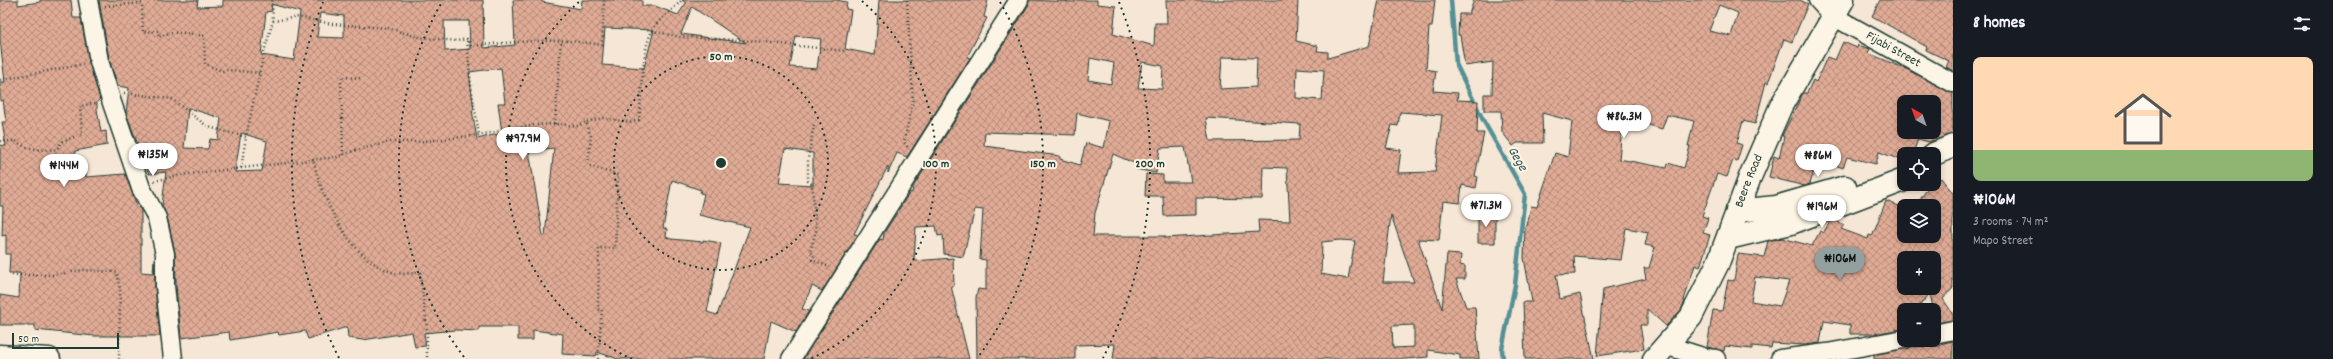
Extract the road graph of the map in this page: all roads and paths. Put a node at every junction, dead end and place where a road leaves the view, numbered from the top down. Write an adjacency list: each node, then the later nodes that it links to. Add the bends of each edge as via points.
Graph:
1 (272, 0): 9 (path)
2 (604, 0): 12 (path, via 602,45)
3 (682, 0): 10 (path)
4 (907, 0): 29 (path, via 913,100 904,145)
5 (1019, 0): 29 (street)
6 (1818, 0): 8 (street, Fijabi Street)
7 (89, 6): 14 (street); 15 (path, via 142,2 143,32 158,31 159,37 177,32 204,36 204,64 222,71)
8 (1838, 8): 18 (street, Fijabi Street); 37 (main road, Beere Road, via 1781,106)
9 (273, 21): 11 (path, via 298,17 332,24 388,28 418,37 457,41); 15 (path)
10 (652, 31): 13 (path, via 681,37 755,41); 20 (path, via 641,80 639,120 631,122 602,118)
11 (467, 39): 12 (path, via 471,46); 23 (path)
12 (561, 41): 21 (path)
13 (845, 51)
14 (99, 61): 17 (path); 19 (street)
15 (260, 73): 24 (path)
16 (360, 78): 28 (path, via 342,77)
17 (0, 80)
18 (1953, 83)
19 (111, 100): 24 (path, via 126,92 172,99 208,127); 25 (path, via 80,106 82,134 61,142 57,149 45,151 22,146 16,141); 36 (street)
20 (586, 122): 21 (path, via 578,126); 50 (path, via 591,137 588,165 618,175 615,248 599,248 598,309 602,310)
21 (555, 124): 23 (path, via 534,125)
22 (814, 125): 39 (path, via 808,159 808,181 812,184 816,231 810,252 814,255 812,260)
23 (479, 135): 28 (path, via 417,142 390,142)
24 (246, 138): 33 (path)
25 (0, 141)
26 (1953, 146): 27 (main road)
27 (1941, 151)
28 (343, 155): 30 (path)
29 (920, 157): 39 (street)
30 (313, 158): 33 (path); 49 (path, via 324,197 337,221 365,257 394,273 420,273 427,329)
31 (1953, 161): 32 (main road)
32 (1941, 165)
33 (241, 168): 36 (path, via 181,175 154,181)
34 (1897, 168): 37 (main road, via 1813,198 1776,207)
35 (1897, 183): 38 (main road, via 1791,223)
36 (141, 188): 48 (street, via 157,218 165,254 165,286)
37 (1738, 211): 38 (main road, Beere Road)
38 (1728, 238): 44 (main road, Beere Road, via 1691,317)
39 (846, 274): 51 (street)
40 (12, 275): 47 (path, via 55,275 82,270 117,272 120,290)
41 (1953, 330): 42 (street)
42 (1941, 333)
43 (1897, 340): 53 (street)
44 (1661, 352): 52 (street)
45 (0, 356): 46 (main road)
46 (49, 359)
47 (119, 359)
48 (173, 359)
49 (426, 359)
50 (598, 359)
51 (790, 359)
52 (1716, 359)
53 (1780, 359)

